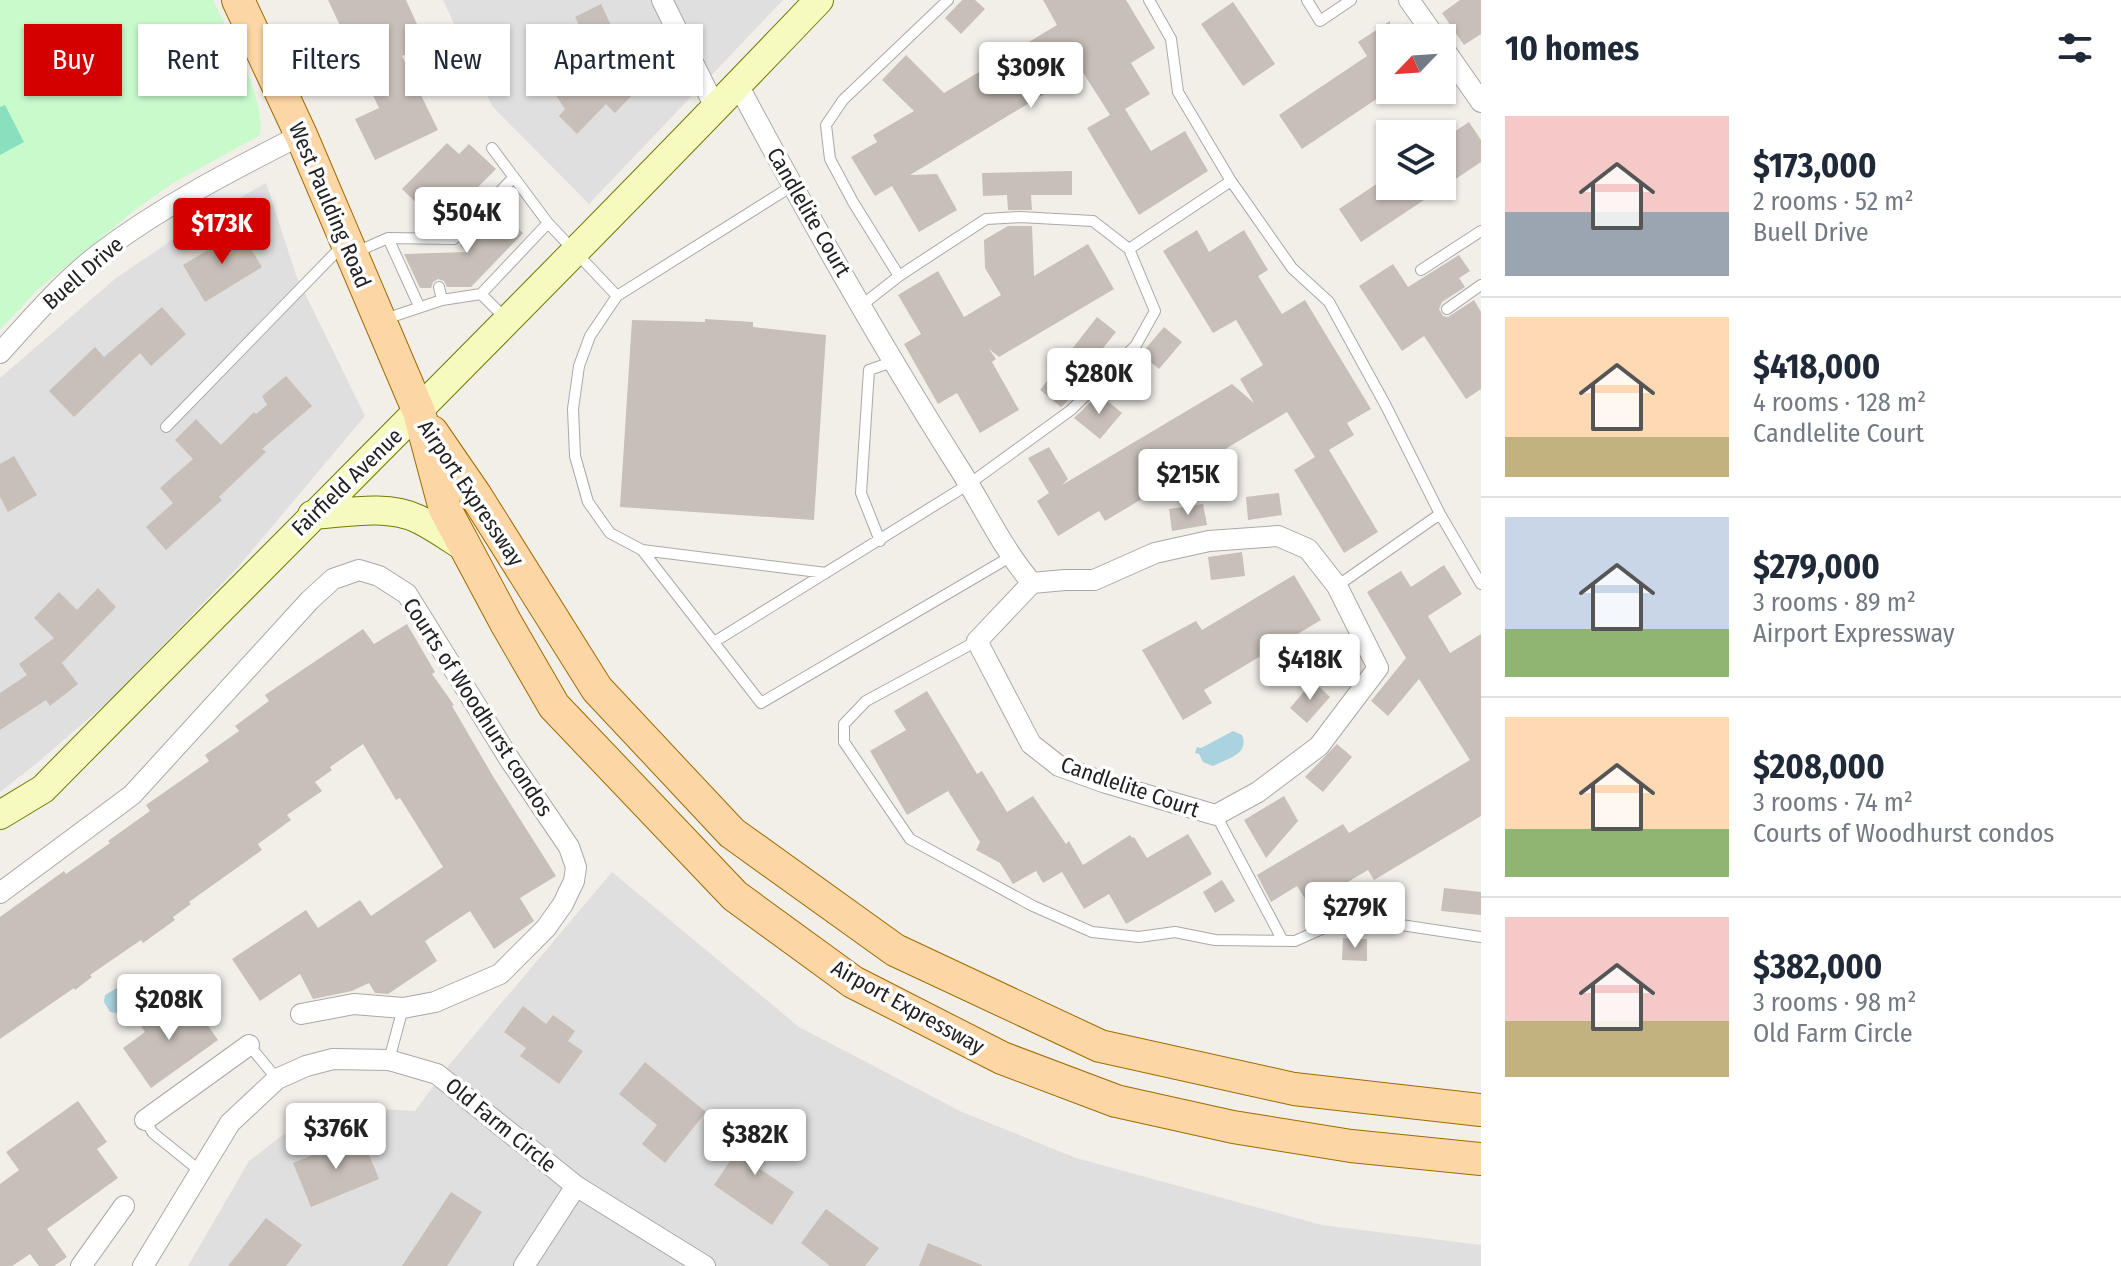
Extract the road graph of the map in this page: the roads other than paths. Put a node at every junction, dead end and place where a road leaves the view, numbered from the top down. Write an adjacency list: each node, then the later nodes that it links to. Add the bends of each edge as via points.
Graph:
1 (238, 0): 14 (main road, West Paulding Road)
2 (662, 0): 13 (street)
3 (819, 0): 11 (main road, Fairfield Avenue)
4 (948, 0): 28 (lane, via 843,100 826,125 830,159)
5 (1149, 0): 17 (lane, via 1171,39 1178,92)
6 (1307, 0): 7 (lane, via 1320,21)
7 (1351, 0)
8 (1409, 0): 9 (street)
9 (1426, 24)
10 (1456, 64): 12 (street)
11 (738, 85): 13 (main road, Fairfield Avenue); 18 (street, Candlelite Court)
12 (1479, 93)
13 (715, 107): 25 (main road, Fairfield Avenue)
14 (301, 135): 23 (main road, West Paulding Road); 39 (street, Buell Drive, via 189,192 98,254)
15 (492, 148): 16 (lane)
16 (514, 177): 19 (lane); 22 (lane, via 457,243)
17 (1231, 181): 24 (lane); 44 (lane, via 1292,268 1329,302)
18 (792, 186): 32 (lane); 34 (street, Candlelite Court)
19 (548, 223): 25 (lane); 31 (lane, via 488,277)
20 (1481, 231): 27 (lane)
21 (388, 238): 22 (lane); 23 (lane); 35 (lane)
22 (427, 240): 26 (lane)
23 (349, 248): 37 (main road, West Paulding Road); 42 (lane)
24 (1129, 249): 28 (lane, via 1093,221 998,217 977,224); 43 (lane, via 1155,311 1136,345 1071,410)
25 (575, 250): 32 (lane); 38 (main road, Fairfield Avenue)
26 (431, 253)
27 (1421, 270)
28 (899, 276): 34 (lane)
29 (1481, 285): 36 (lane)
30 (439, 287): 33 (lane)
31 (481, 294): 33 (lane); 38 (lane)
32 (617, 296): 48 (lane, via 590,336 579,366 573,409 575,456 588,502 610,533)
33 (442, 300): 35 (lane)
34 (862, 305): 40 (street, Candlelite Court)
35 (419, 306): 37 (lane)
36 (1447, 309)
37 (380, 321): 41 (main road, West Paulding Road)
38 (507, 321): 41 (main road, Fairfield Avenue)
39 (0, 353)
40 (892, 362): 43 (street, Candlelite Court); 46 (lane, via 869,370 861,493)
41 (419, 412): 45 (main road, Fairfield Avenue); 47 (main road, Airport Expressway, via 445,509); 66 (main road, Airport Expressway, via 597,689 732,833 895,950 1100,1046 1294,1089)
42 (166, 427)
43 (969, 484): 46 (lane); 49 (street, Candlelite Court)
44 (1440, 514): 52 (lane); 53 (lane)
45 (312, 515): 47 (main road, via 400,513 418,518); 56 (main road, Fairfield Avenue, via 43,789)
46 (880, 541): 50 (lane)
47 (467, 549): 68 (main road, Airport Expressway, via 554,706 735,896 853,982 1002,1058 1116,1101 1351,1146)
48 (642, 550): 50 (lane); 55 (lane)
49 (1010, 557): 51 (street, Candlelite Court); 55 (lane, via 761,703)
50 (827, 573): 55 (lane)
51 (1032, 583): 53 (street, Candlelite Court, via 1094,580 1155,553 1209,541 1278,536 1308,549); 54 (street)
52 (1481, 584)
53 (1337, 586): 57 (street, Candlelite Court, via 1378,668 1319,746 1258,792)
54 (977, 641): 57 (street, Candlelite Court, via 1031,744 1059,766); 60 (lane, via 866,701 844,724 844,742 910,839 1092,932)
55 (714, 642)
56 (0, 815)
57 (1216, 815): 60 (lane)
58 (0, 893): 61 (street, Courts of Woodhurst condos, via 132,795 310,600 333,579 359,570 407,594 569,847 576,867 563,904 546,928 500,974 435,1002)
59 (1481, 937): 60 (lane, via 1342,920 1295,941)
60 (1283, 941)
61 (403, 1008): 62 (street, Courts of Woodhurst condos, via 354,1004); 64 (lane)
62 (301, 1014)
63 (249, 1045): 65 (lane); 67 (street)
64 (389, 1060): 65 (street, Old Farm Circle, via 333,1059); 70 (street, Old Farm Circle, via 437,1074)
65 (277, 1079): 69 (street, via 230,1123)
66 (1481, 1110)
67 (145, 1120): 69 (lane, via 153,1133)
68 (1481, 1159)
69 (200, 1171): 73 (street)
70 (576, 1186): 74 (street); 75 (street, Old Farm Circle)
71 (124, 1206): 72 (street)
72 (81, 1266)
73 (143, 1266)
74 (524, 1266)
75 (705, 1266)

